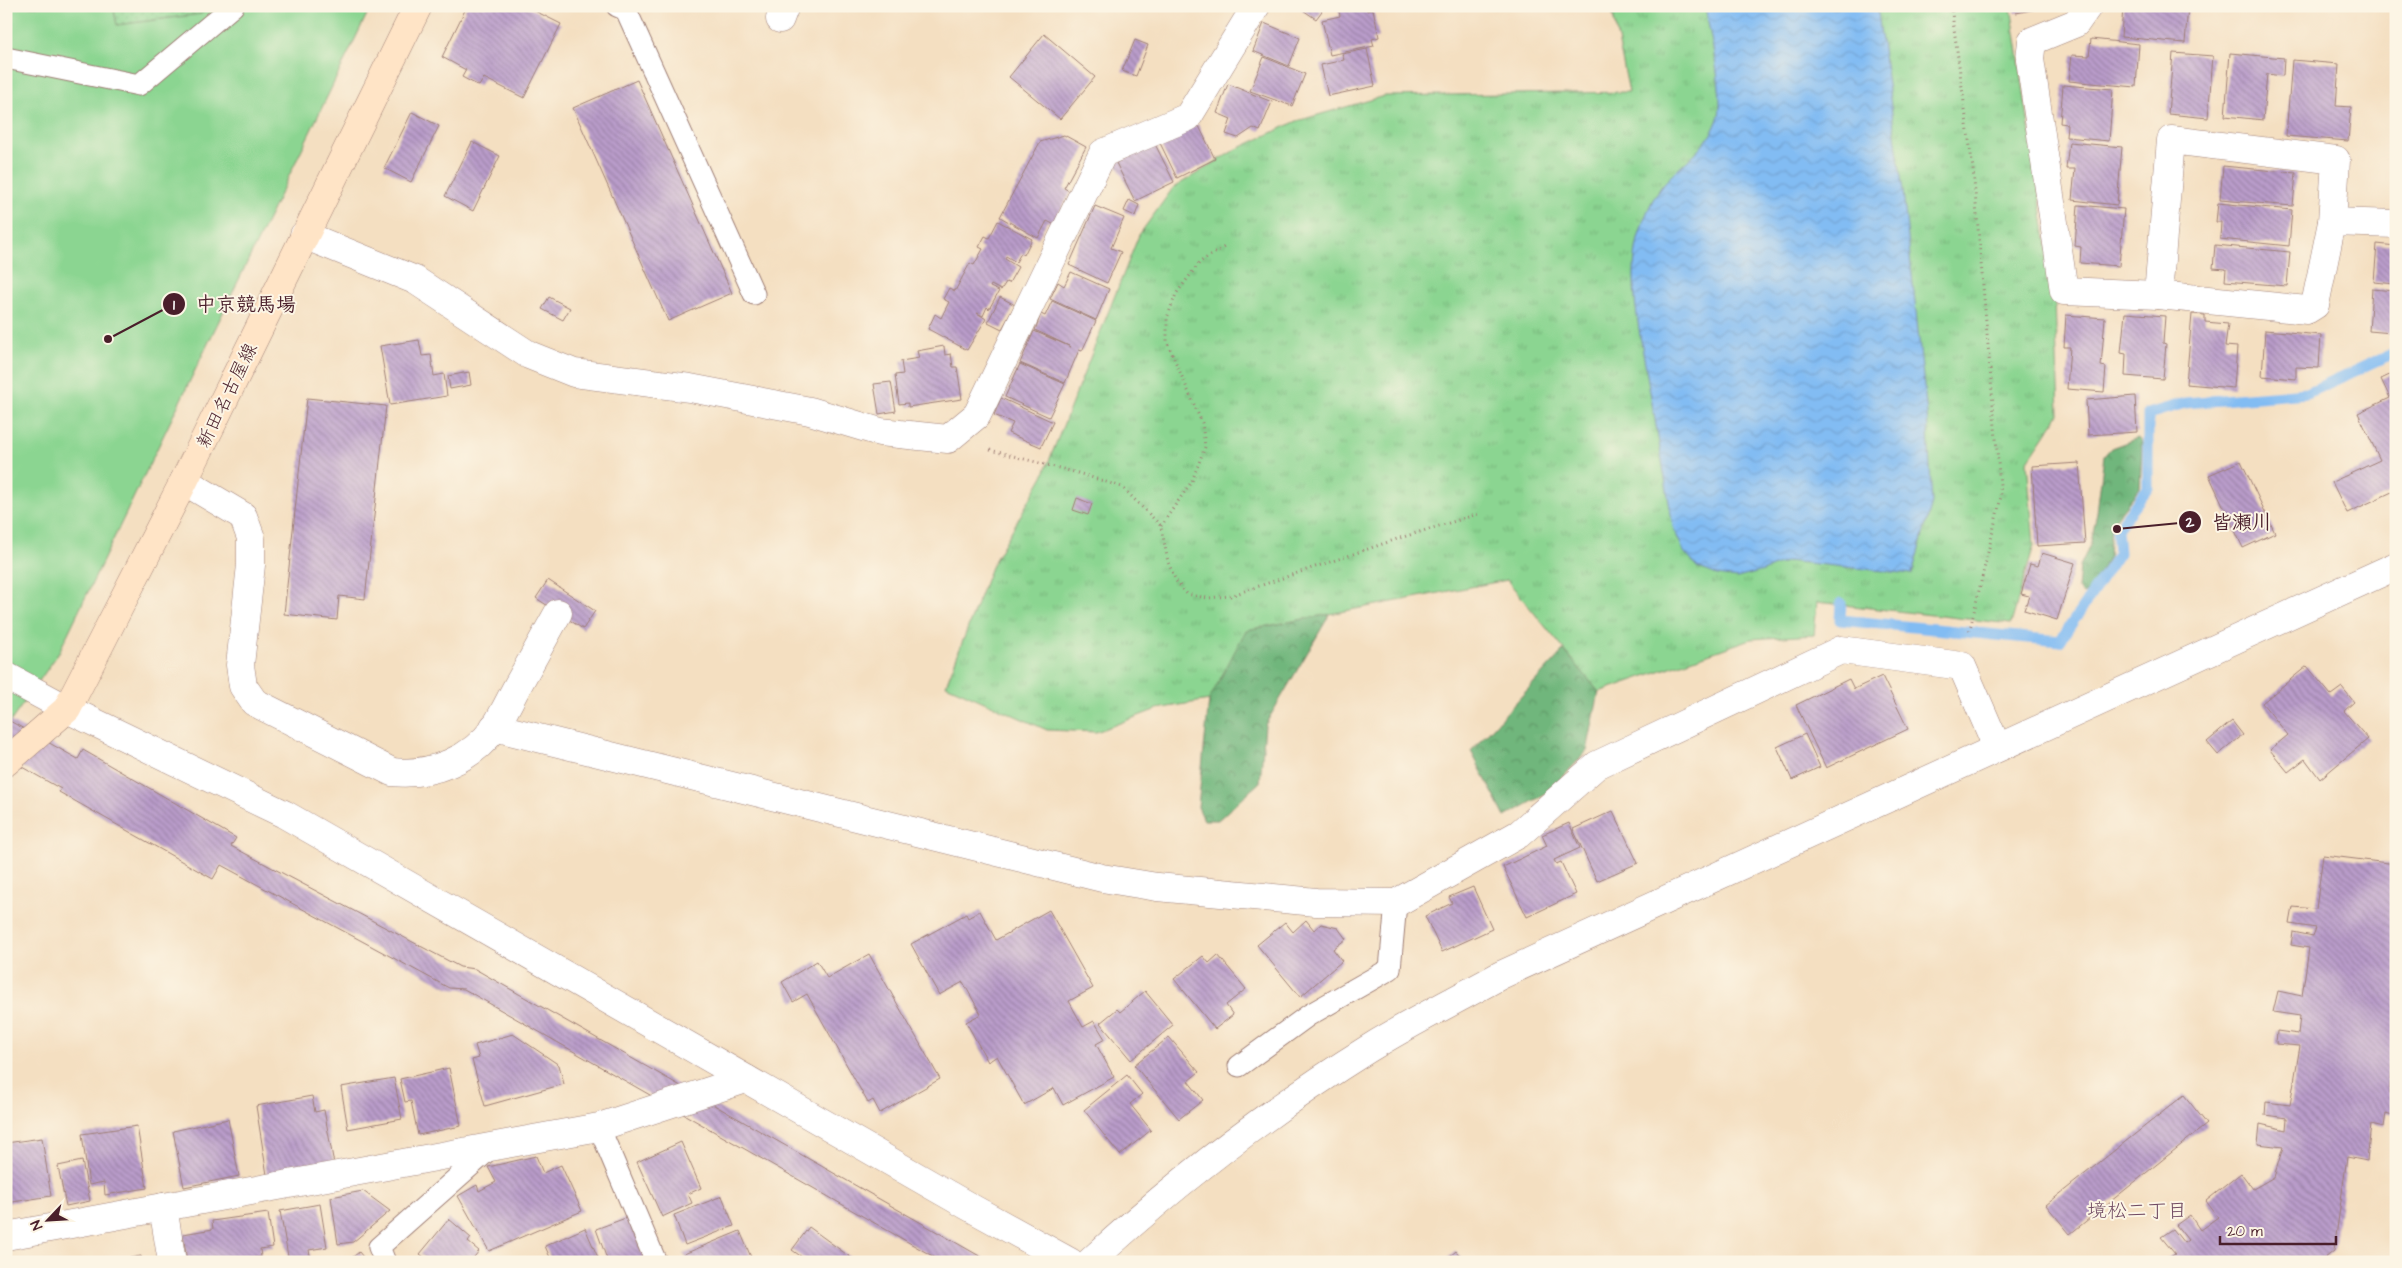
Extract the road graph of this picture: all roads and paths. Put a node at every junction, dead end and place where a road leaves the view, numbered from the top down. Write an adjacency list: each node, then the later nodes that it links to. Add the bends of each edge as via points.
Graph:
1 (233, 6): 7 (lane, via 139,85)
2 (418, 6): 10 (main road, 新田名古屋線)
3 (616, 6): 12 (lane, via 626,10)
4 (1256, 6): 14 (street, via 1188,117 1103,153 977,415)
5 (1951, 6): 20 (path, via 1973,169 2001,497)
6 (2088, 6): 13 (street, via 2076,23 2032,41 2030,59 2064,291)
7 (6, 58)
8 (2332, 222): 9 (street); 13 (street, via 2315,305 2307,310); 13 (street, via 2336,160 2171,140)
9 (2396, 224)
10 (304, 235): 14 (street, via 415,280 529,355 574,373 690,388 810,411 880,432); 15 (main road, 新田名古屋線)
11 (1226, 246): 17 (path, via 1200,262 1176,294 1167,318 1167,342 1202,423 1206,447 1192,481)
12 (754, 294)
13 (2158, 295)
14 (948, 439): 17 (path, via 1078,473 1122,488)
15 (184, 481): 22 (main road, 新田名古屋線); 23 (street, via 243,516 251,538 240,665 243,686 254,702 392,772 411,774 441,767 465,756)
16 (1478, 514): 17 (path, via 1230,596 1207,598 1187,594 1176,581 1168,562)
17 (1161, 526)
18 (2396, 566): 24 (street)
19 (558, 613): 23 (street)
20 (1972, 615)
21 (6, 676): 22 (street)
22 (67, 709): 25 (main road, 新田名古屋線); 28 (street, via 284,814)
23 (494, 728): 26 (street, via 1102,878 1158,887 1316,902)
24 (1997, 747): 26 (street, via 1962,666 1841,650 1597,765 1519,834); 37 (street, via 1500,975 1384,1040 1236,1139)
25 (6, 762)
26 (1396, 903): 27 (lane, via 1390,969 1309,1015)
27 (1239, 1066)
28 (746, 1079): 29 (street); 36 (street)
29 (599, 1127): 30 (street); 35 (lane)
30 (493, 1146): 31 (street); 34 (lane, via 379,1247)
31 (163, 1207): 32 (street); 33 (street)
32 (6, 1236)
33 (172, 1262)
34 (385, 1262)
35 (656, 1262)
36 (1070, 1262)
37 (1090, 1262)

